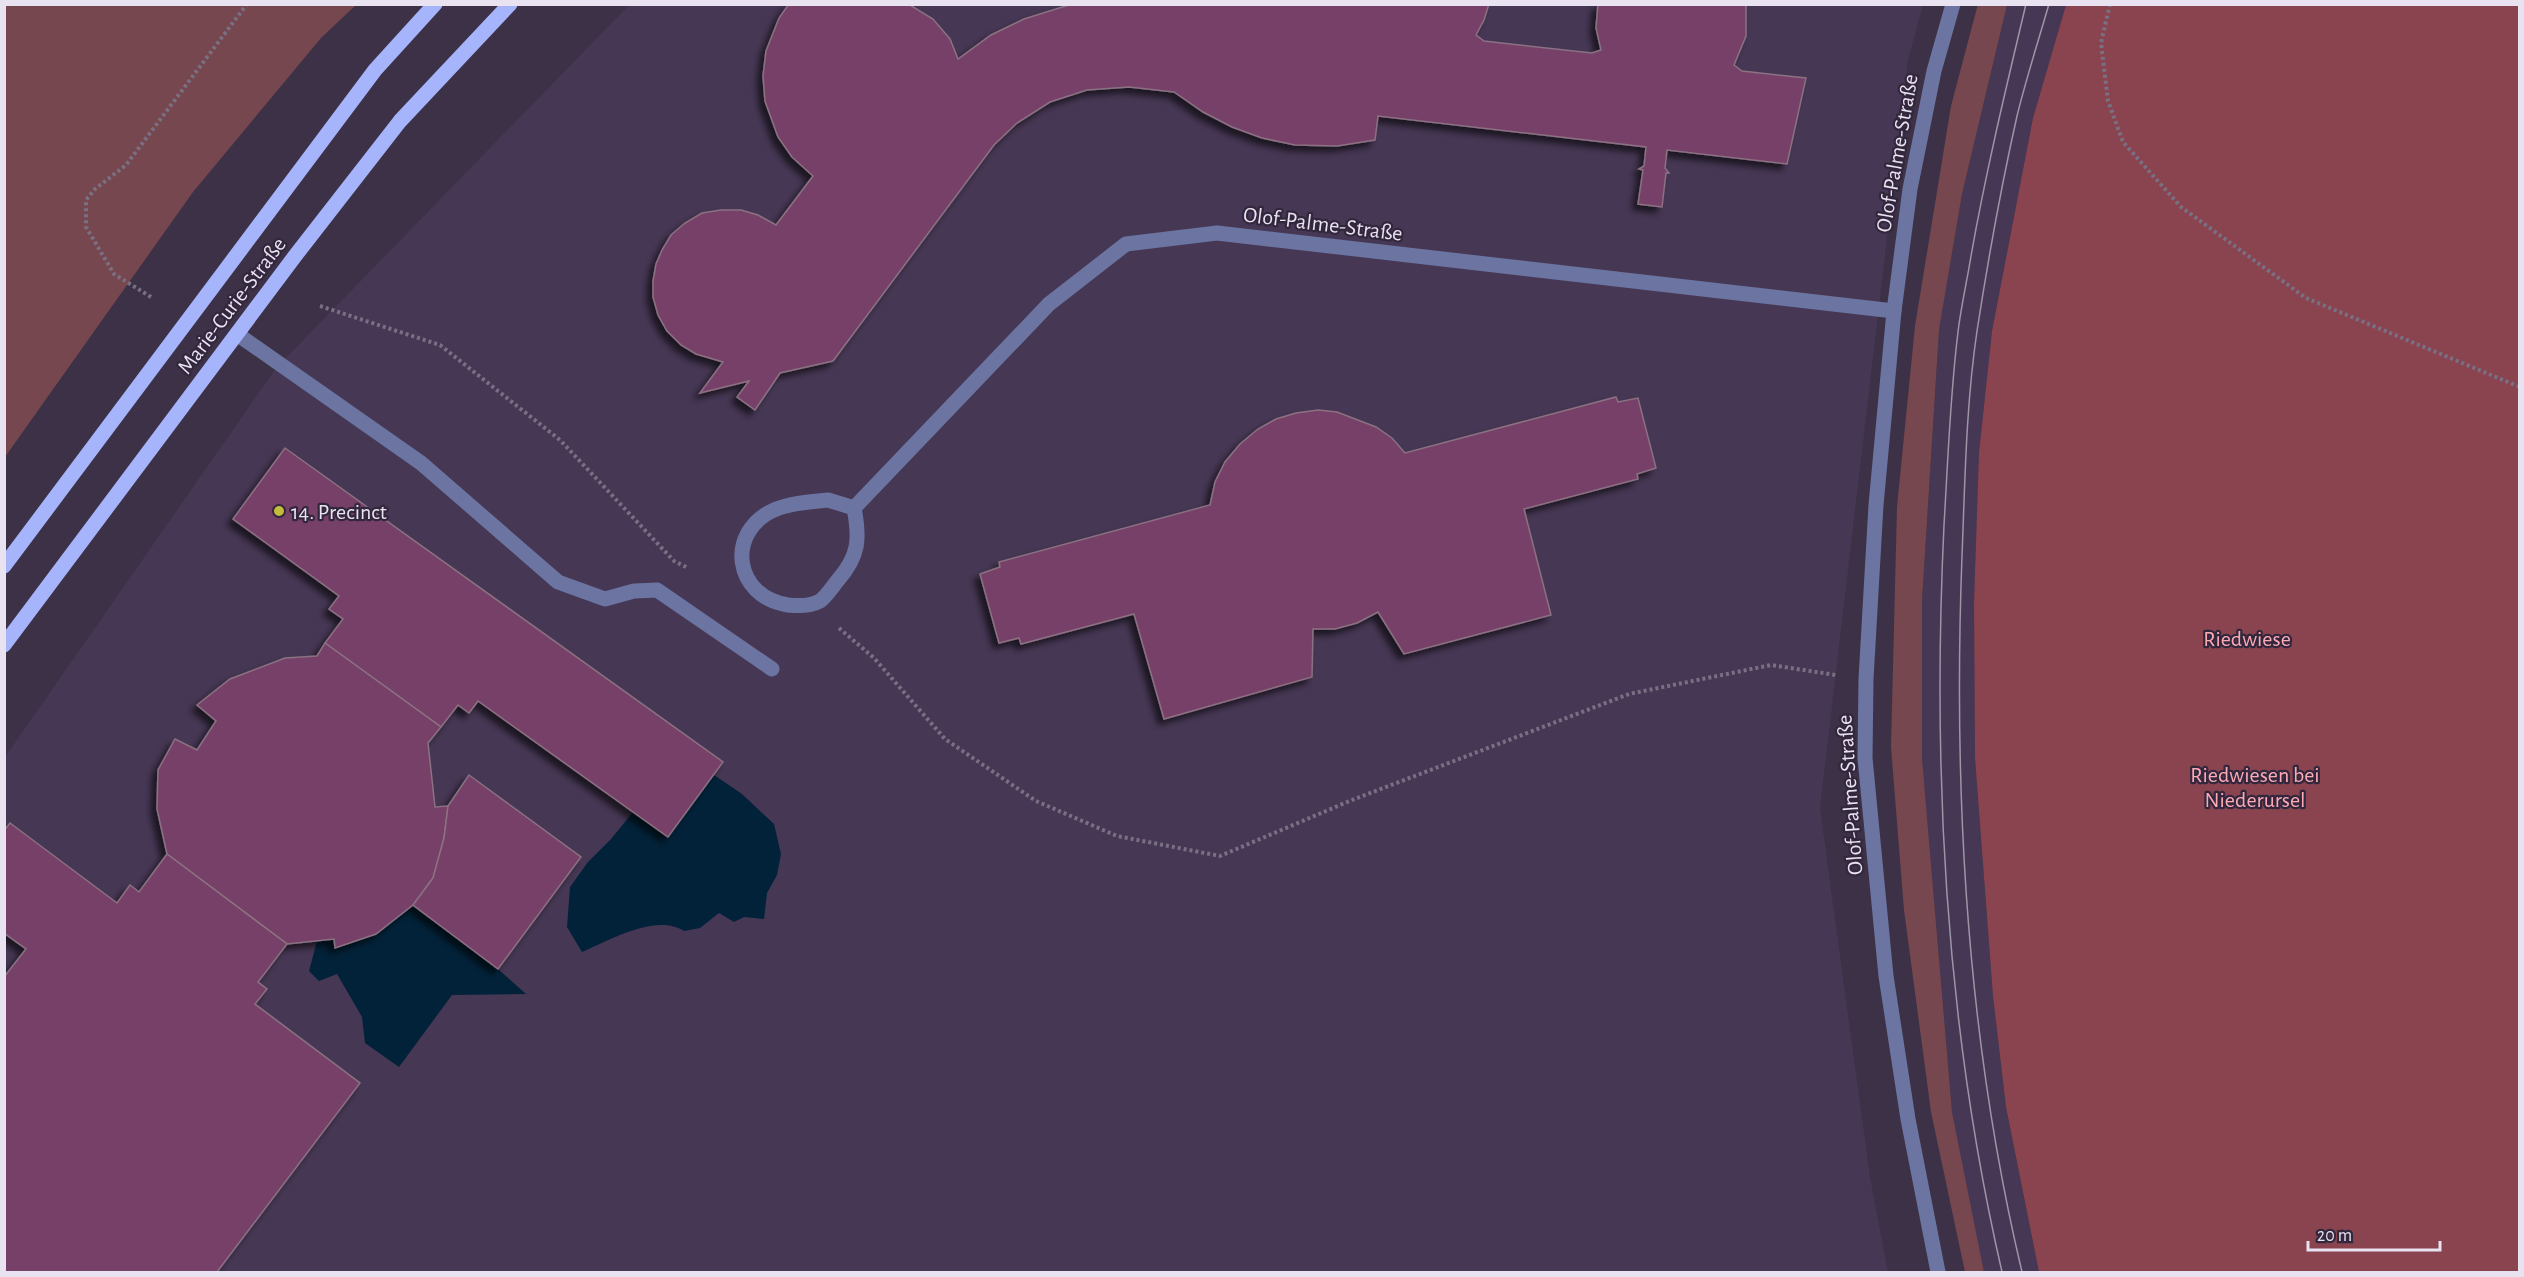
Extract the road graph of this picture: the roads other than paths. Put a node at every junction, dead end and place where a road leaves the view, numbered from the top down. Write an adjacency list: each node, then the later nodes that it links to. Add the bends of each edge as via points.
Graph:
1 (435, 4): 7 (main road, Marie-Curie-Straße, via 375,70)
2 (510, 4): 5 (main road, Marie-Curie-Straße, via 400,121)
3 (1953, 4): 4 (street, Olof-Palme-Straße, via 1934,71 1910,189)
4 (1894, 312): 6 (street, Olof-Palme-Straße, via 1217,233 1126,244 1049,304); 10 (street, Olof-Palme-Straße, via 1875,517 1865,758 1886,976 1908,1119)
5 (237, 334): 8 (main road, Marie-Curie-Straße); 9 (street, via 421,463 558,582 605,599 657,590)
6 (854, 508): 6 (street, via 828,500 794,503 771,511 751,528 742,553 744,574 756,592 774,603 798,606 820,601 854,557 859,534)
7 (4, 566)
8 (4, 645)
9 (772, 669)
10 (1938, 1272)

